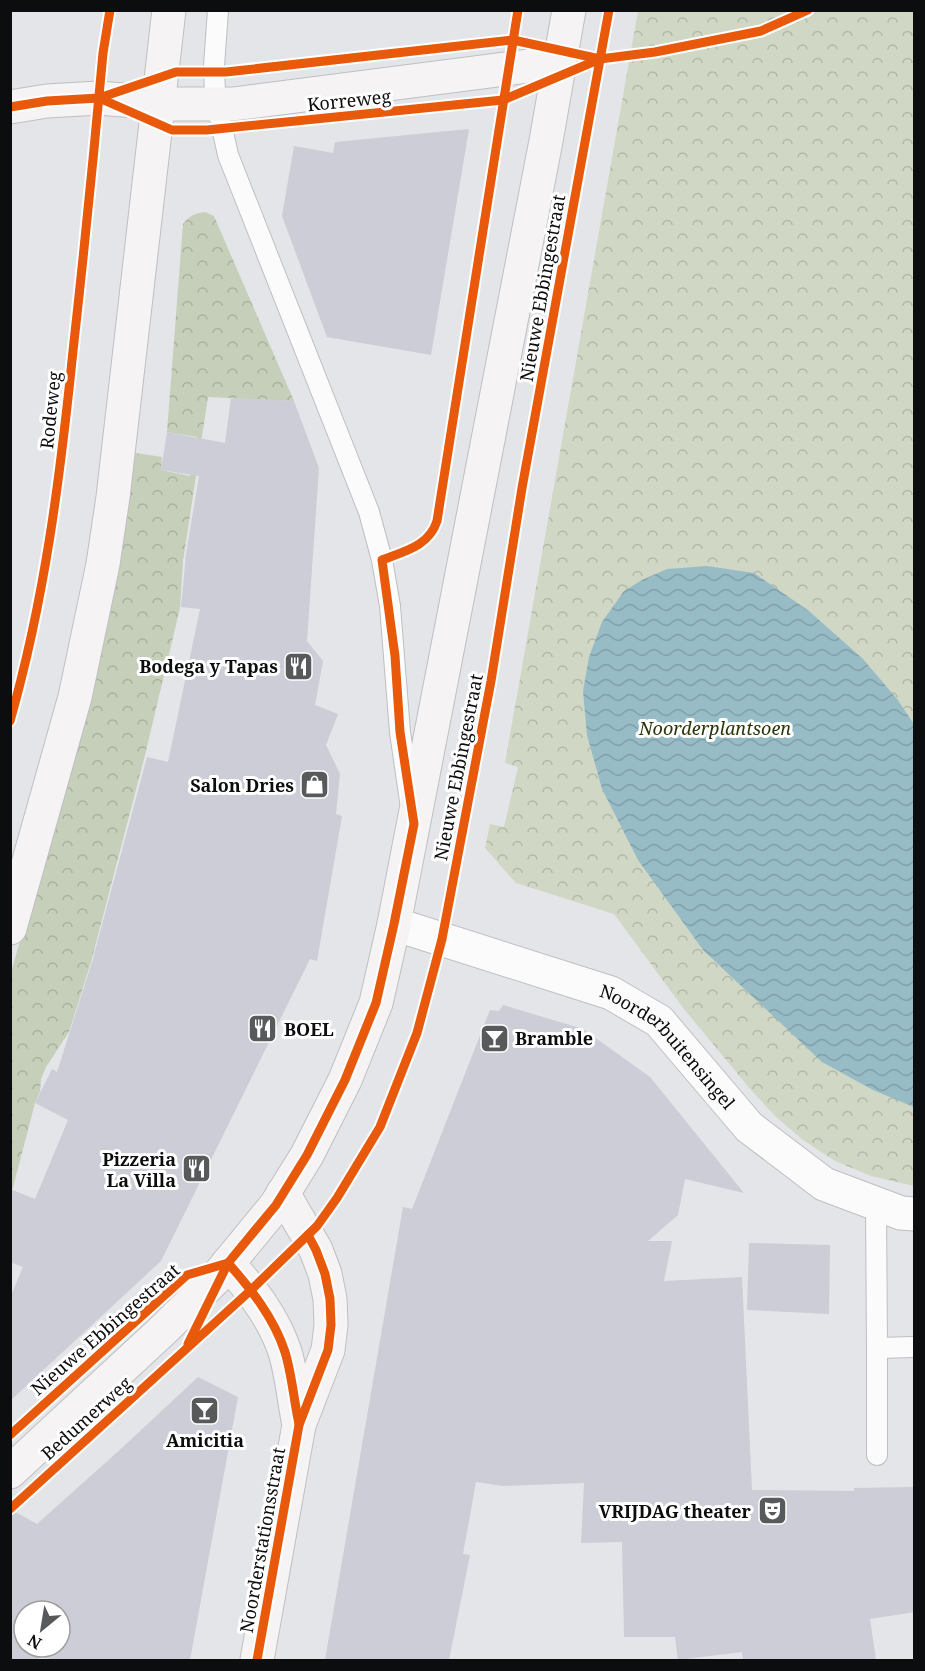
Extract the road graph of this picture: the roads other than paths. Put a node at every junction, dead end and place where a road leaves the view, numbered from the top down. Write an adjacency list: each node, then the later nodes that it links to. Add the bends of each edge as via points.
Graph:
1 (169, 10): 5 (main road)
2 (219, 10): 6 (lane, Nieuwe Ebbingestraat, via 214,66)
3 (569, 10): 4 (main road, Nieuwe Ebbingestraat)
4 (559, 62): 6 (main road, Korreweg); 8 (main road, Nieuwe Ebbingestraat)
5 (157, 103): 6 (main road, Korreweg); 7 (main road, Korreweg, via 99,98); 10 (main road, via 103,564 75,698)
6 (217, 104): 8 (lane, Nieuwe Ebbingestraat, via 228,155 369,512 382,560)
7 (10, 107)
8 (414, 824): 9 (main road, Nieuwe Ebbingestraat)
9 (394, 924): 11 (main road, Nieuwe Ebbingestraat, via 376,1003 345,1080); 12 (street, Noorderbuitensingel, via 611,993 650,1015 749,1127 824,1184)
10 (10, 928)
11 (283, 1193): 14 (main road, Nieuwe Ebbingestraat); 17 (main road, Noorderstationsstraat, via 316,1251 330,1299 328,1350)
12 (876, 1204): 13 (street, Noorderbuitensingel); 16 (lane)
13 (915, 1214)
14 (228, 1263): 17 (main road, Noorderstationsstraat, via 269,1317 285,1352); 19 (main road, Nieuwe Ebbingestraat, via 161,1332)
15 (915, 1347): 16 (lane)
16 (876, 1348): 18 (lane)
17 (299, 1425): 20 (main road, Noorderstationsstraat)
18 (877, 1455)
19 (10, 1472)
20 (258, 1660)

